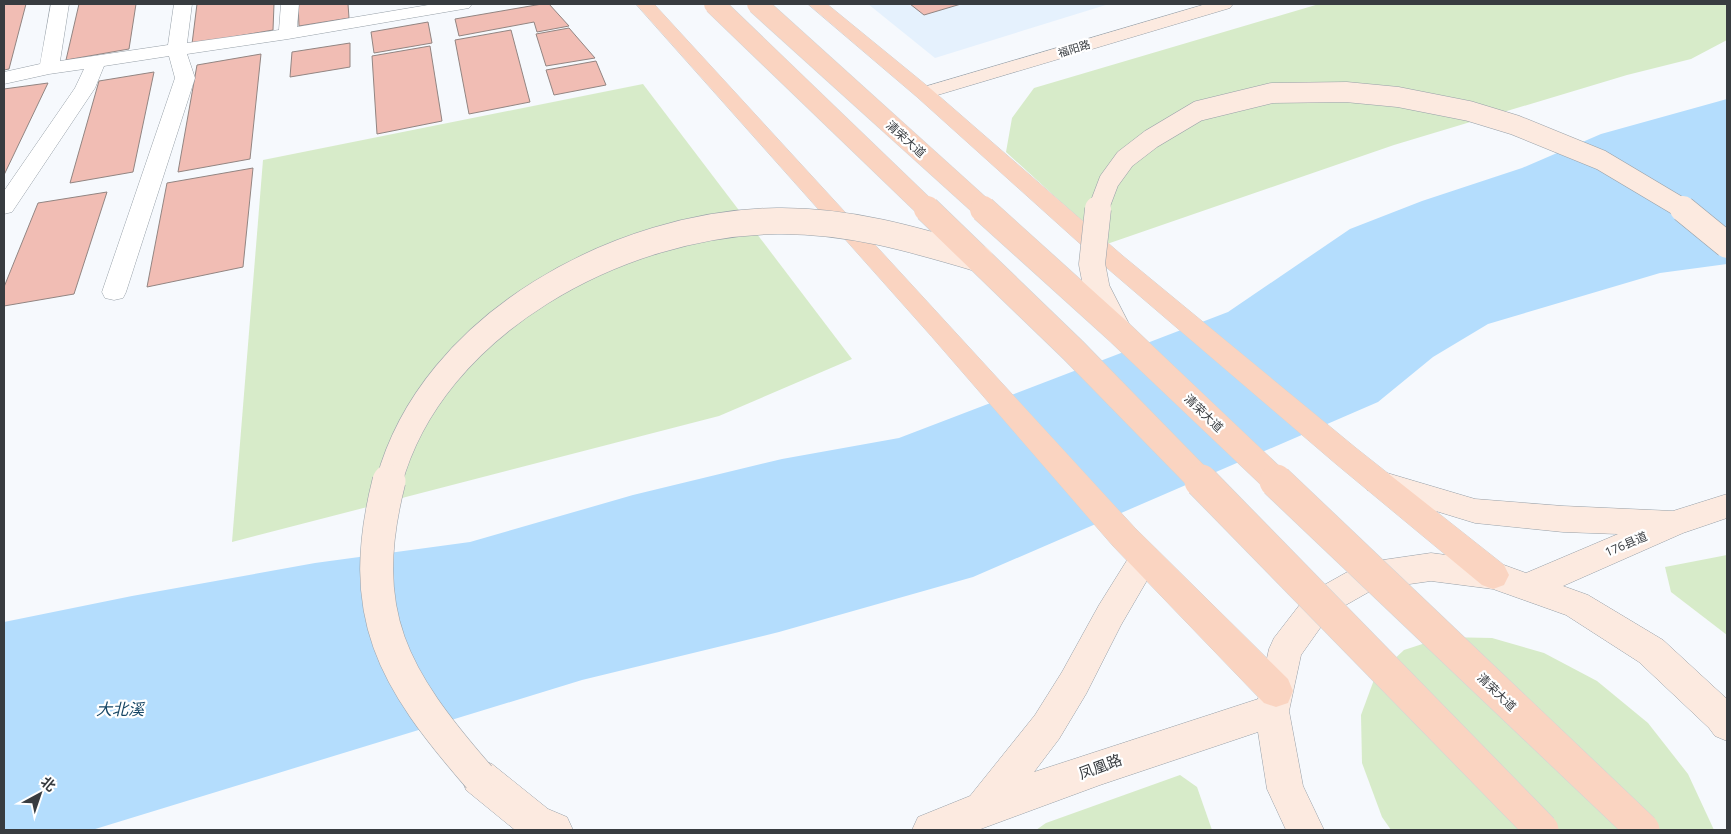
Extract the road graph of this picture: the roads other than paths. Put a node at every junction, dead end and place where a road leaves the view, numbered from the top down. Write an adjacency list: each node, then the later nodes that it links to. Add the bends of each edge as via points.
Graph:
1 (60, 4): 14 (street)
2 (183, 4): 12 (street)
3 (290, 4): 11 (street)
4 (463, 4): 10 (street)
5 (645, 4): 25 (main road)
6 (714, 4): 19 (main road, bridge)
7 (757, 4): 21 (main road, 清荣大道, bridge)
8 (817, 4): 16 (main road)
9 (1224, 4): 16 (street, 福阳路)
10 (397, 9): 11 (street)
11 (288, 34): 12 (street)
12 (177, 50): 13 (street); 20 (street, via 185,78)
13 (96, 62): 14 (street); 17 (street, via 85,88)
14 (49, 68): 15 (street)
15 (4, 78)
16 (924, 93): 22 (main road, via 1115,262)
17 (4, 207)
18 (1727, 245): 21 (street, bridge, via 1691,214 1601,160 1515,125 1469,111 1398,97 1346,92 1272,93 1198,112 1174,124 1125,159 1109,182 1098,206 1092,264 1097,290)
19 (980, 259): 31 (street, bridge, via 877,230 820,222 718,225 661,238 604,258 563,278 523,303 474,342 448,371 425,402 402,443 389,480 379,525 375,576 382,620 394,658 414,697 437,728 478,776 536,823); 34 (main road, bridge)
20 (114, 292)
21 (1118, 331): 35 (main road, 清荣大道, bridge)
22 (1377, 482): 24 (street, via 1475,511); 26 (main road)
23 (1727, 506): 24 (street, 176县道)
24 (1673, 524): 27 (street, 176县道)
25 (1134, 548): 28 (main road); 30 (street, via 1110,615 1074,682 1047,727)
26 (1493, 575): 27 (street); 28 (street, via 1431,567 1369,576 1319,604 1286,649)
27 (1527, 587): 29 (street, via 1577,605 1651,651)
28 (1274, 701): 30 (street, 凤凰路); 33 (street, via 1285,789)
29 (1727, 724)
30 (983, 809): 32 (street, 凤凰路)
31 (554, 830)
32 (931, 830)
33 (1306, 830)
34 (1542, 830)
35 (1642, 830)

